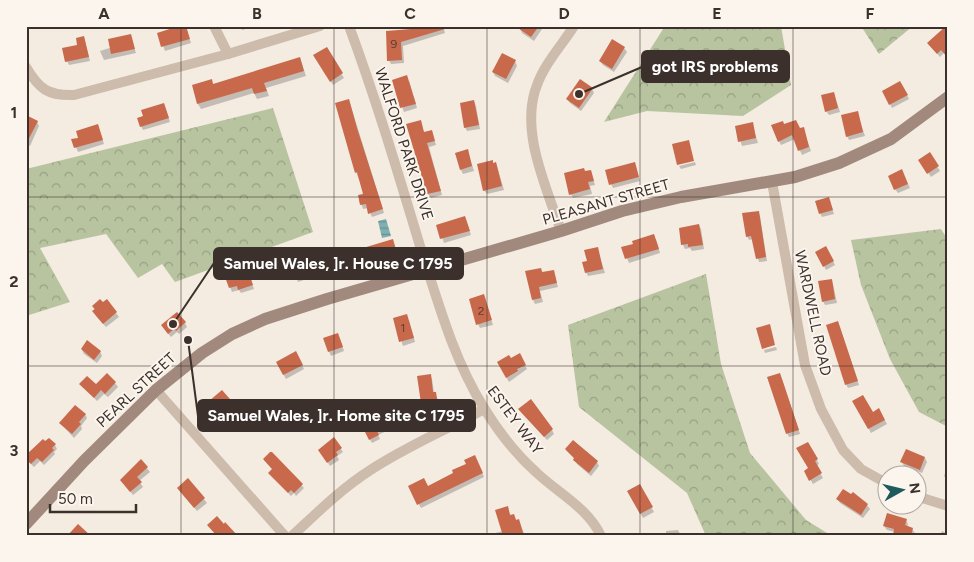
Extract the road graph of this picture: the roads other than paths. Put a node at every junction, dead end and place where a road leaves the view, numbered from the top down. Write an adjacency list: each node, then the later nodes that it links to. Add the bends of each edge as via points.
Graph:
1 (214, 26): 5 (street)
2 (320, 26): 5 (street)
3 (349, 26): 10 (street, WALFORD PARK DRIVE)
4 (574, 26): 9 (street, via 536,86 532,109 531,133 536,155)
5 (228, 54): 6 (street, via 74,96 44,91)
6 (26, 67)
7 (948, 97): 8 (main road, PLEASANT STREET, via 890,139 839,163)
8 (772, 182): 9 (main road, PLEASANT STREET, via 680,197 622,211); 14 (street, WARDWELL ROAD, via 806,365 821,409 843,450 861,469)
9 (561, 232): 10 (main road, PLEASANT STREET)
10 (428, 270): 11 (main road, PLEASANT STREET); 13 (street, ESTEY WAY, via 445,326)
11 (291, 311): 12 (main road, PEARL STREET, via 232,334)
12 (156, 390): 17 (main road, PEARL STREET); 18 (street)
13 (484, 409): 19 (street, via 368,471); 20 (street, ESTEY WAY, via 536,473 576,505 596,525)
14 (876, 477)
15 (926, 499): 16 (street)
16 (948, 506)
17 (26, 524)
18 (285, 536)
19 (292, 536)
20 (601, 536)

